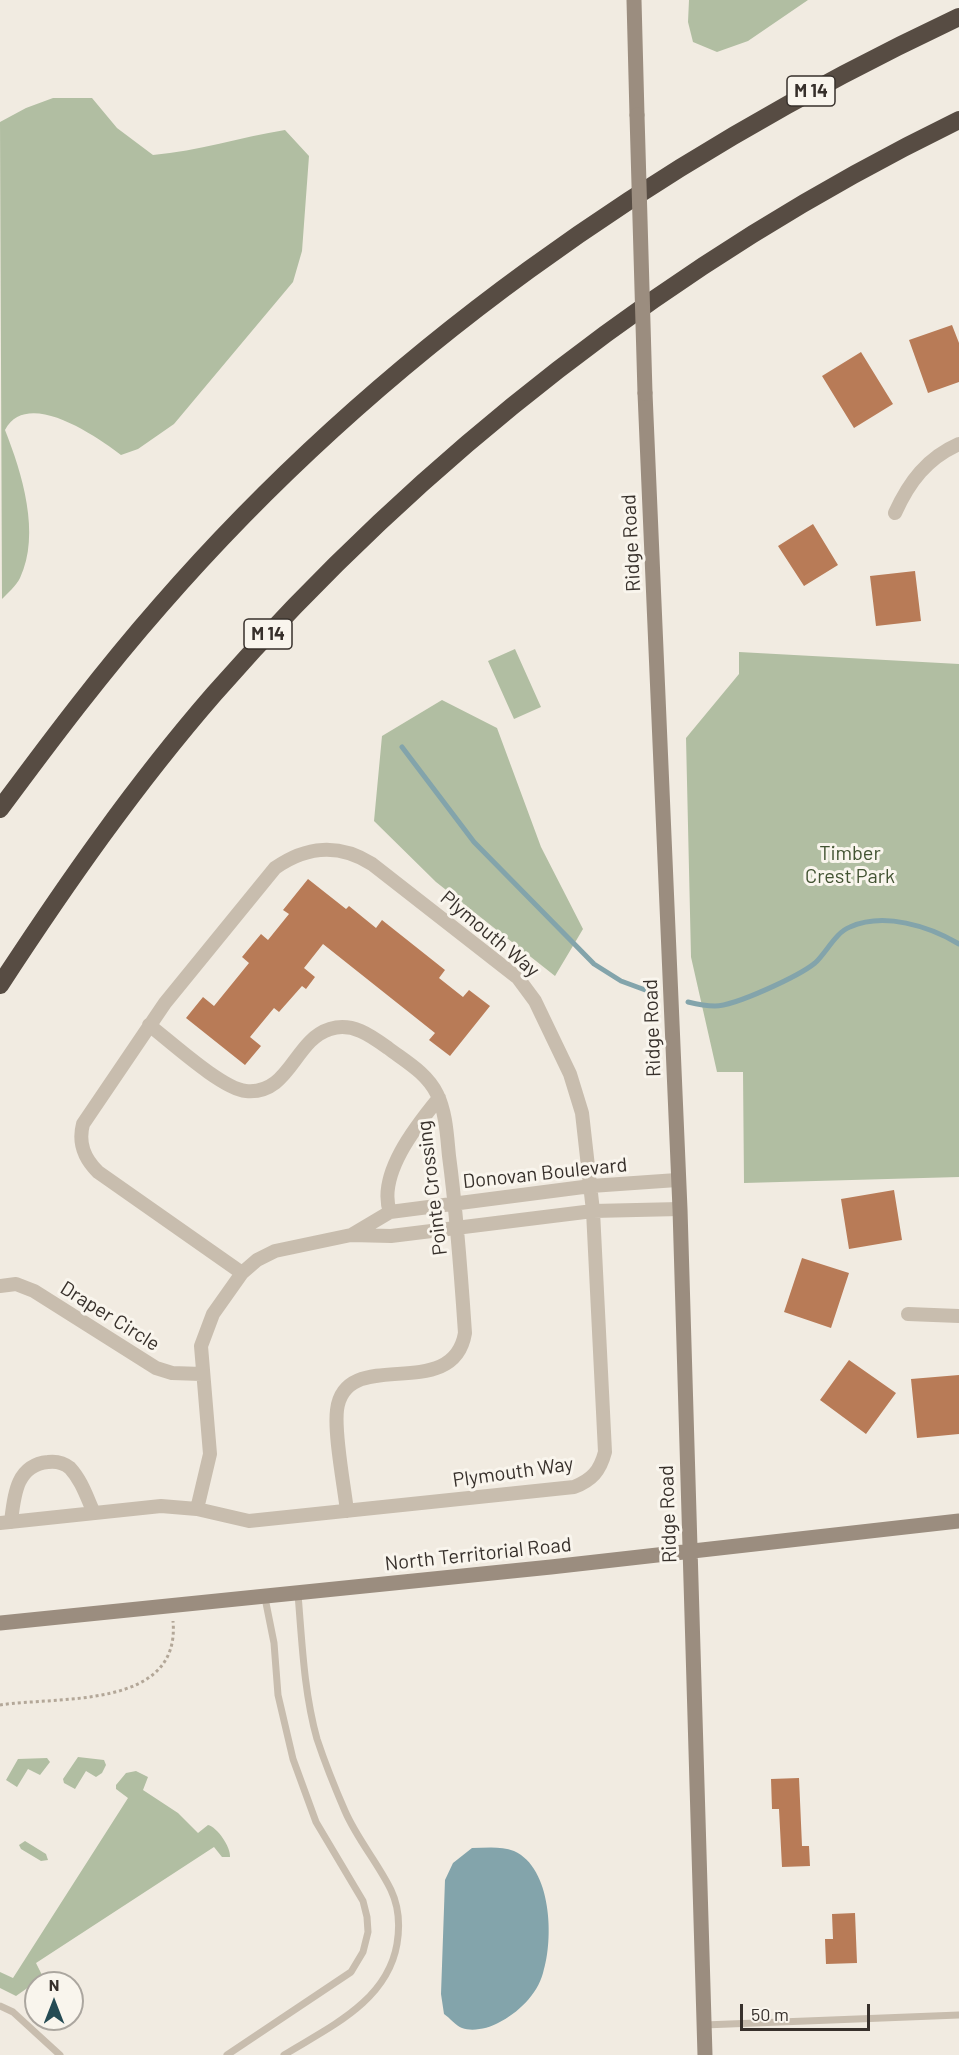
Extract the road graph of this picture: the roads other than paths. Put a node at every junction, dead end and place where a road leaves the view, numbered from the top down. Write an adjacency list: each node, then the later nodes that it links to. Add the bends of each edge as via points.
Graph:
1 (634, 0): 10 (street, Ridge Road, bridge, via 645,393)
2 (959, 17): 6 (highway, M 14, via 815,89 668,174 550,252 417,356 283,477 206,555 105,670)
3 (959, 120): 7 (highway, M 14, via 774,219 659,294 435,470 323,577 212,697 101,836)
4 (959, 444): 5 (street, via 929,463 908,486)
5 (895, 513)
6 (0, 809)
7 (0, 985)
8 (149, 1025): 9 (street, Pointe Crossing, via 229,1087 248,1092 277,1083 312,1041 327,1030 361,1030 421,1073); 11 (street, Plymouth Way, via 275,868 311,850 352,854 372,864 529,989 573,1083 582,1113); 18 (street, Plymouth Way, via 87,1117 81,1131 84,1153 98,1172)
9 (439, 1098): 12 (street, Pointe Crossing); 15 (street, via 417,1125 387,1183)
10 (678, 1180): 11 (street, Donovan Boulevard); 13 (street, Ridge Road)
11 (591, 1186): 12 (street, Donovan Boulevard); 14 (street, Plymouth Way)
12 (455, 1202): 15 (street, Donovan Boulevard); 16 (street, Pointe Crossing)
13 (680, 1209): 14 (street, Donovan Boulevard); 28 (street, Ridge Road)
14 (593, 1211): 16 (street, Donovan Boulevard); 24 (street, Plymouth Way, via 604,1452 597,1473 574,1487)
15 (390, 1212): 17 (street, Donovan Boulevard)
16 (457, 1227): 17 (street, Donovan Boulevard, via 391,1236); 24 (street, Pointe Crossing, via 463,1346 450,1363 438,1369 370,1377 347,1389 340,1400 337,1418)
17 (351, 1235): 18 (street, Donovan Boulevard, via 275,1251)
18 (242, 1273): 22 (street, Donovan Boulevard, via 206,1326 201,1346)
19 (0, 1286): 22 (street, Draper Circle, via 15,1284 34,1291 156,1368)
20 (908, 1314): 21 (street)
21 (959, 1316)
22 (202, 1374): 23 (street, Donovan Boulevard, via 210,1454)
23 (197, 1509): 24 (street, Plymouth Way, via 249,1521); 25 (street, via 161,1506)
24 (347, 1511)
25 (94, 1513): 27 (street); 27 (street, via 80,1480 68,1466 55,1461 37,1463 23,1473)
26 (959, 1521): 28 (street, North Territorial Road)
27 (5, 1523)
28 (691, 1551): 29 (street, North Territorial Road); 34 (street, Ridge Road)
29 (298, 1594): 30 (street, North Territorial Road); 37 (lane, via 309,1696 318,1739 346,1813 391,1891 398,1912 398,1936 389,1972 373,1994)
30 (265, 1598): 31 (street, North Territorial Road); 36 (lane, via 278,1695 293,1759 316,1822 363,1901 368,1932 363,1952 351,1972)
31 (0, 1623)
32 (0, 2006): 35 (lane, via 13,2012)
33 (959, 2015): 34 (lane)
34 (704, 2025): 38 (street, Ridge Road)
35 (60, 2055)
36 (227, 2055)
37 (284, 2055)
38 (705, 2055)

